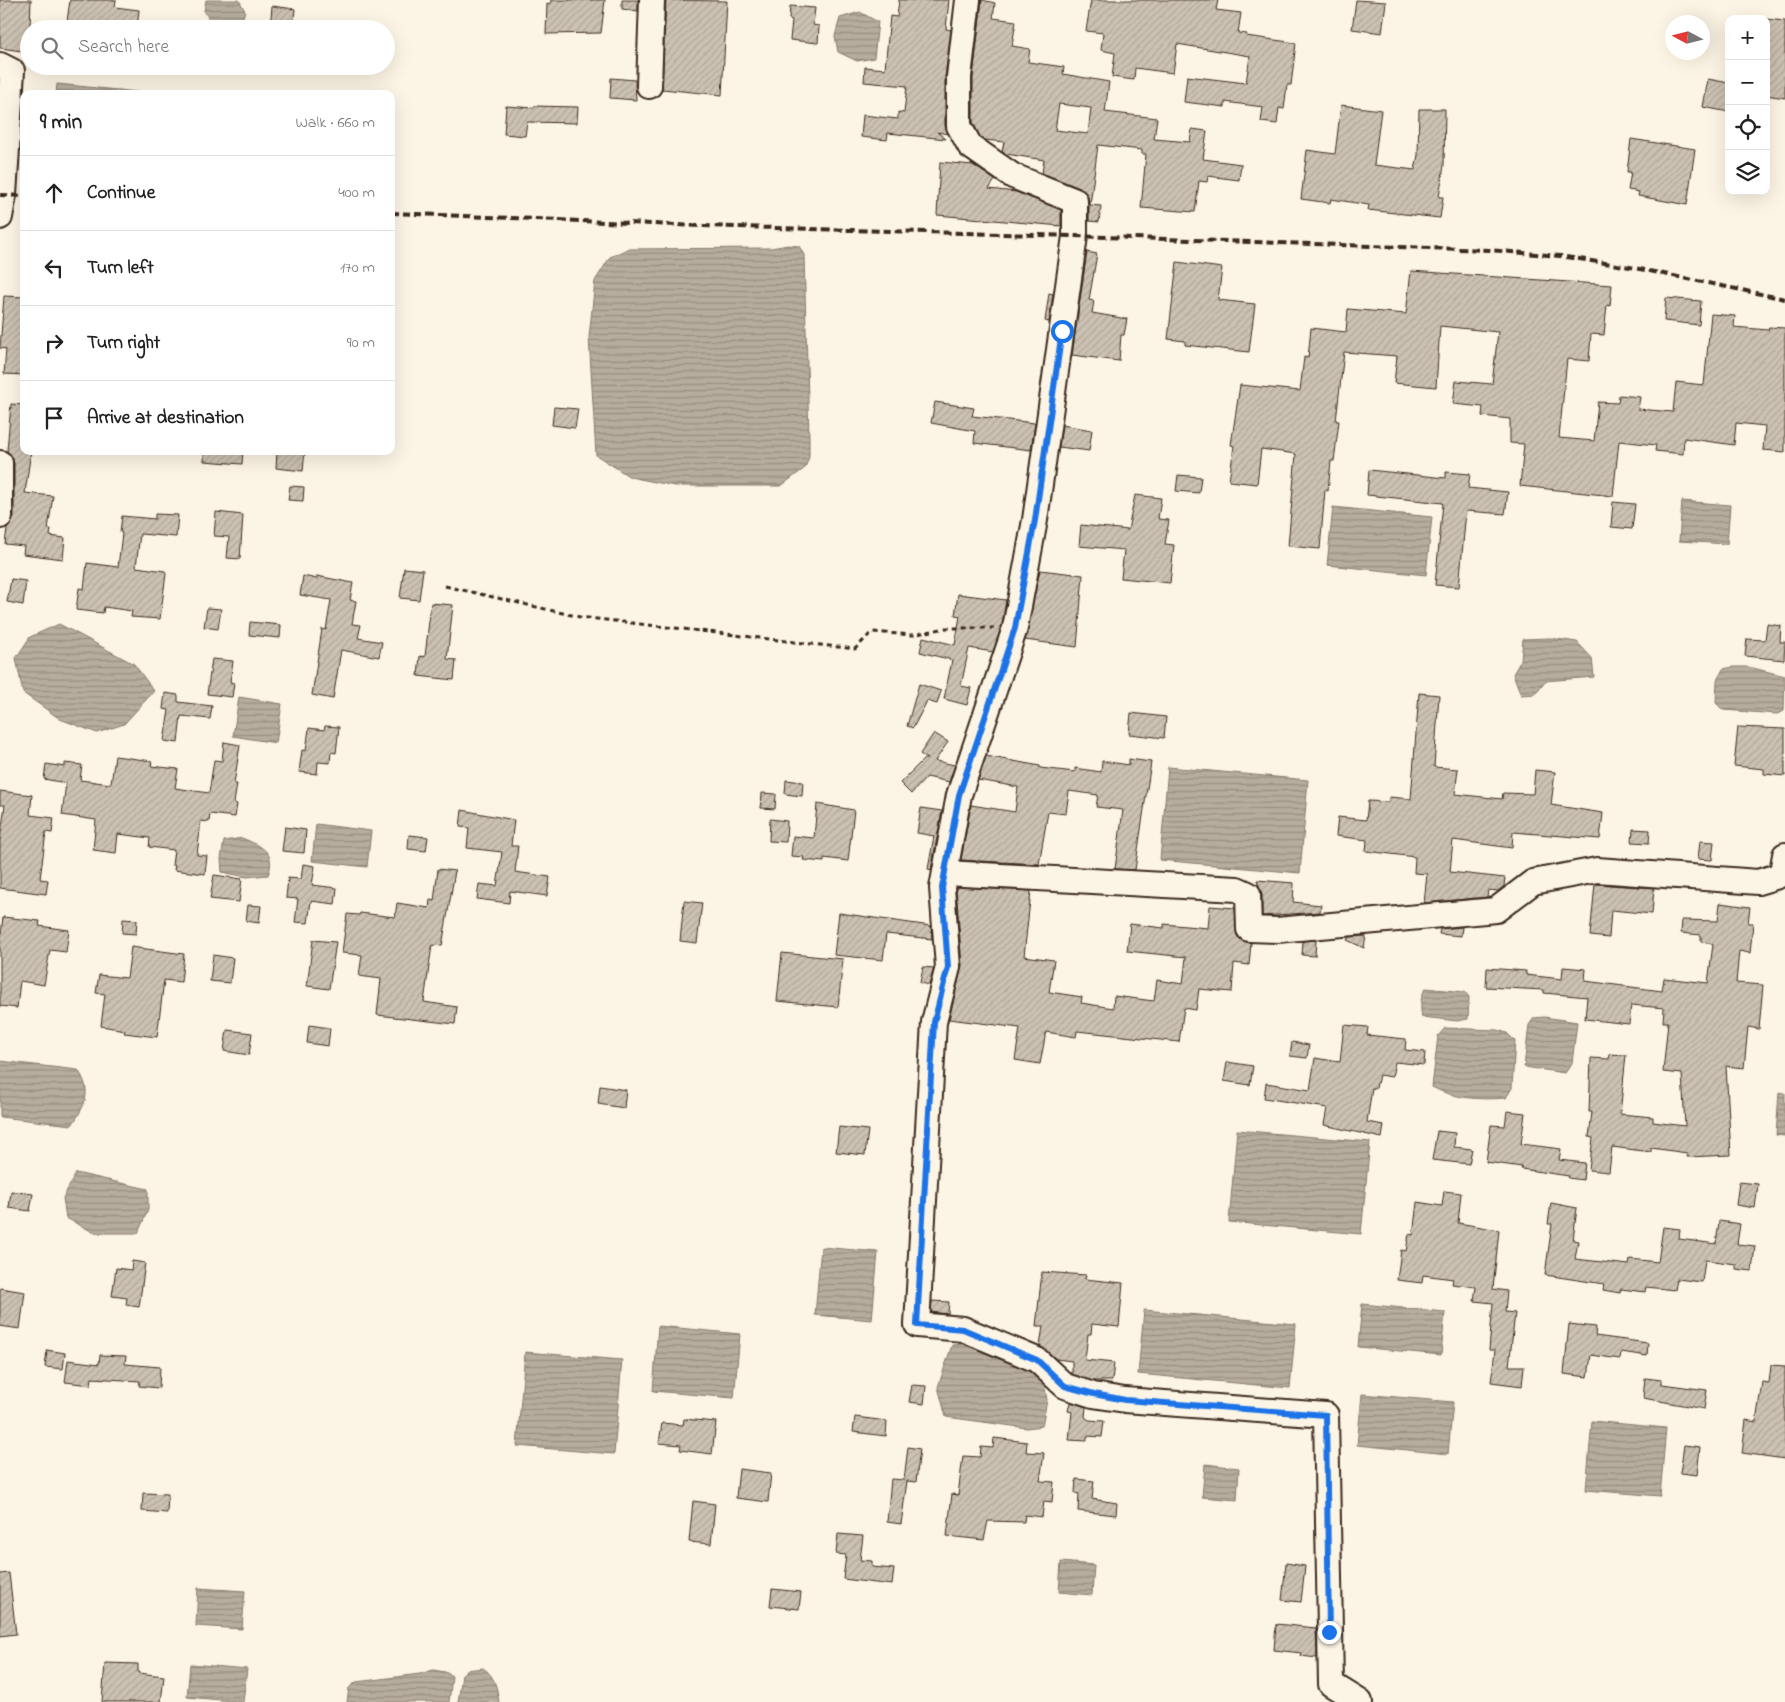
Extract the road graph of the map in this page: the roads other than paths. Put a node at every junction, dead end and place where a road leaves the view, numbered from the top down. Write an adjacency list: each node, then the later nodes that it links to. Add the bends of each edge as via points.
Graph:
1 (652, 0): 4 (street)
2 (968, 0): 9 (street, via 959,77 959,126 970,146 1013,176 1075,201 1075,236 1035,520 1015,628 959,795)
3 (0, 65): 5 (street, via 12,71)
4 (648, 86)
5 (0, 217)
6 (0, 463): 7 (street)
7 (0, 516)
8 (1785, 855): 9 (street, via 1782,872 1778,876 1758,882 1597,870 1533,882 1496,910 1277,930 1249,929 1248,894 1237,889)
9 (945, 873): 10 (street, via 942,888 948,967 934,1022 917,1325 963,1329 1037,1360 1065,1386 1094,1394 1125,1400 1326,1415 1331,1684)
10 (1360, 1702)

